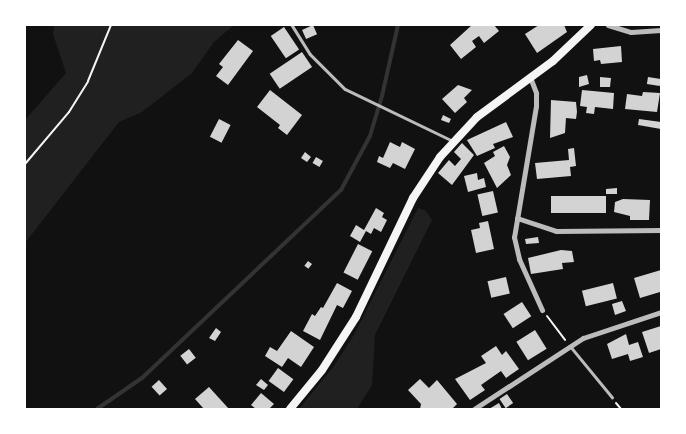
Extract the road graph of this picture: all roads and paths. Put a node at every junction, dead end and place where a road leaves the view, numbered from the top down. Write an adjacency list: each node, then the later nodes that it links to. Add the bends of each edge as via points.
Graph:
1 (111, 25): 8 (path, via 88,81 69,112)
2 (292, 25): 7 (lane, via 310,54 345,89)
3 (591, 25): 6 (main road, via 569,48)
4 (608, 25): 5 (street, via 631,32)
5 (661, 30)
6 (530, 77): 7 (main road, via 478,117); 9 (street, via 536,93 536,106)
7 (454, 142): 15 (main road, via 413,198 352,324 322,370)
8 (25, 164)
9 (517, 218): 10 (street, via 556,231); 11 (street, via 515,245)
10 (661, 230)
11 (542, 310): 13 (path)
12 (661, 312): 13 (street, via 598,332)
13 (570, 345): 14 (lane); 16 (street)
14 (612, 397)
15 (290, 409)
16 (474, 409)

